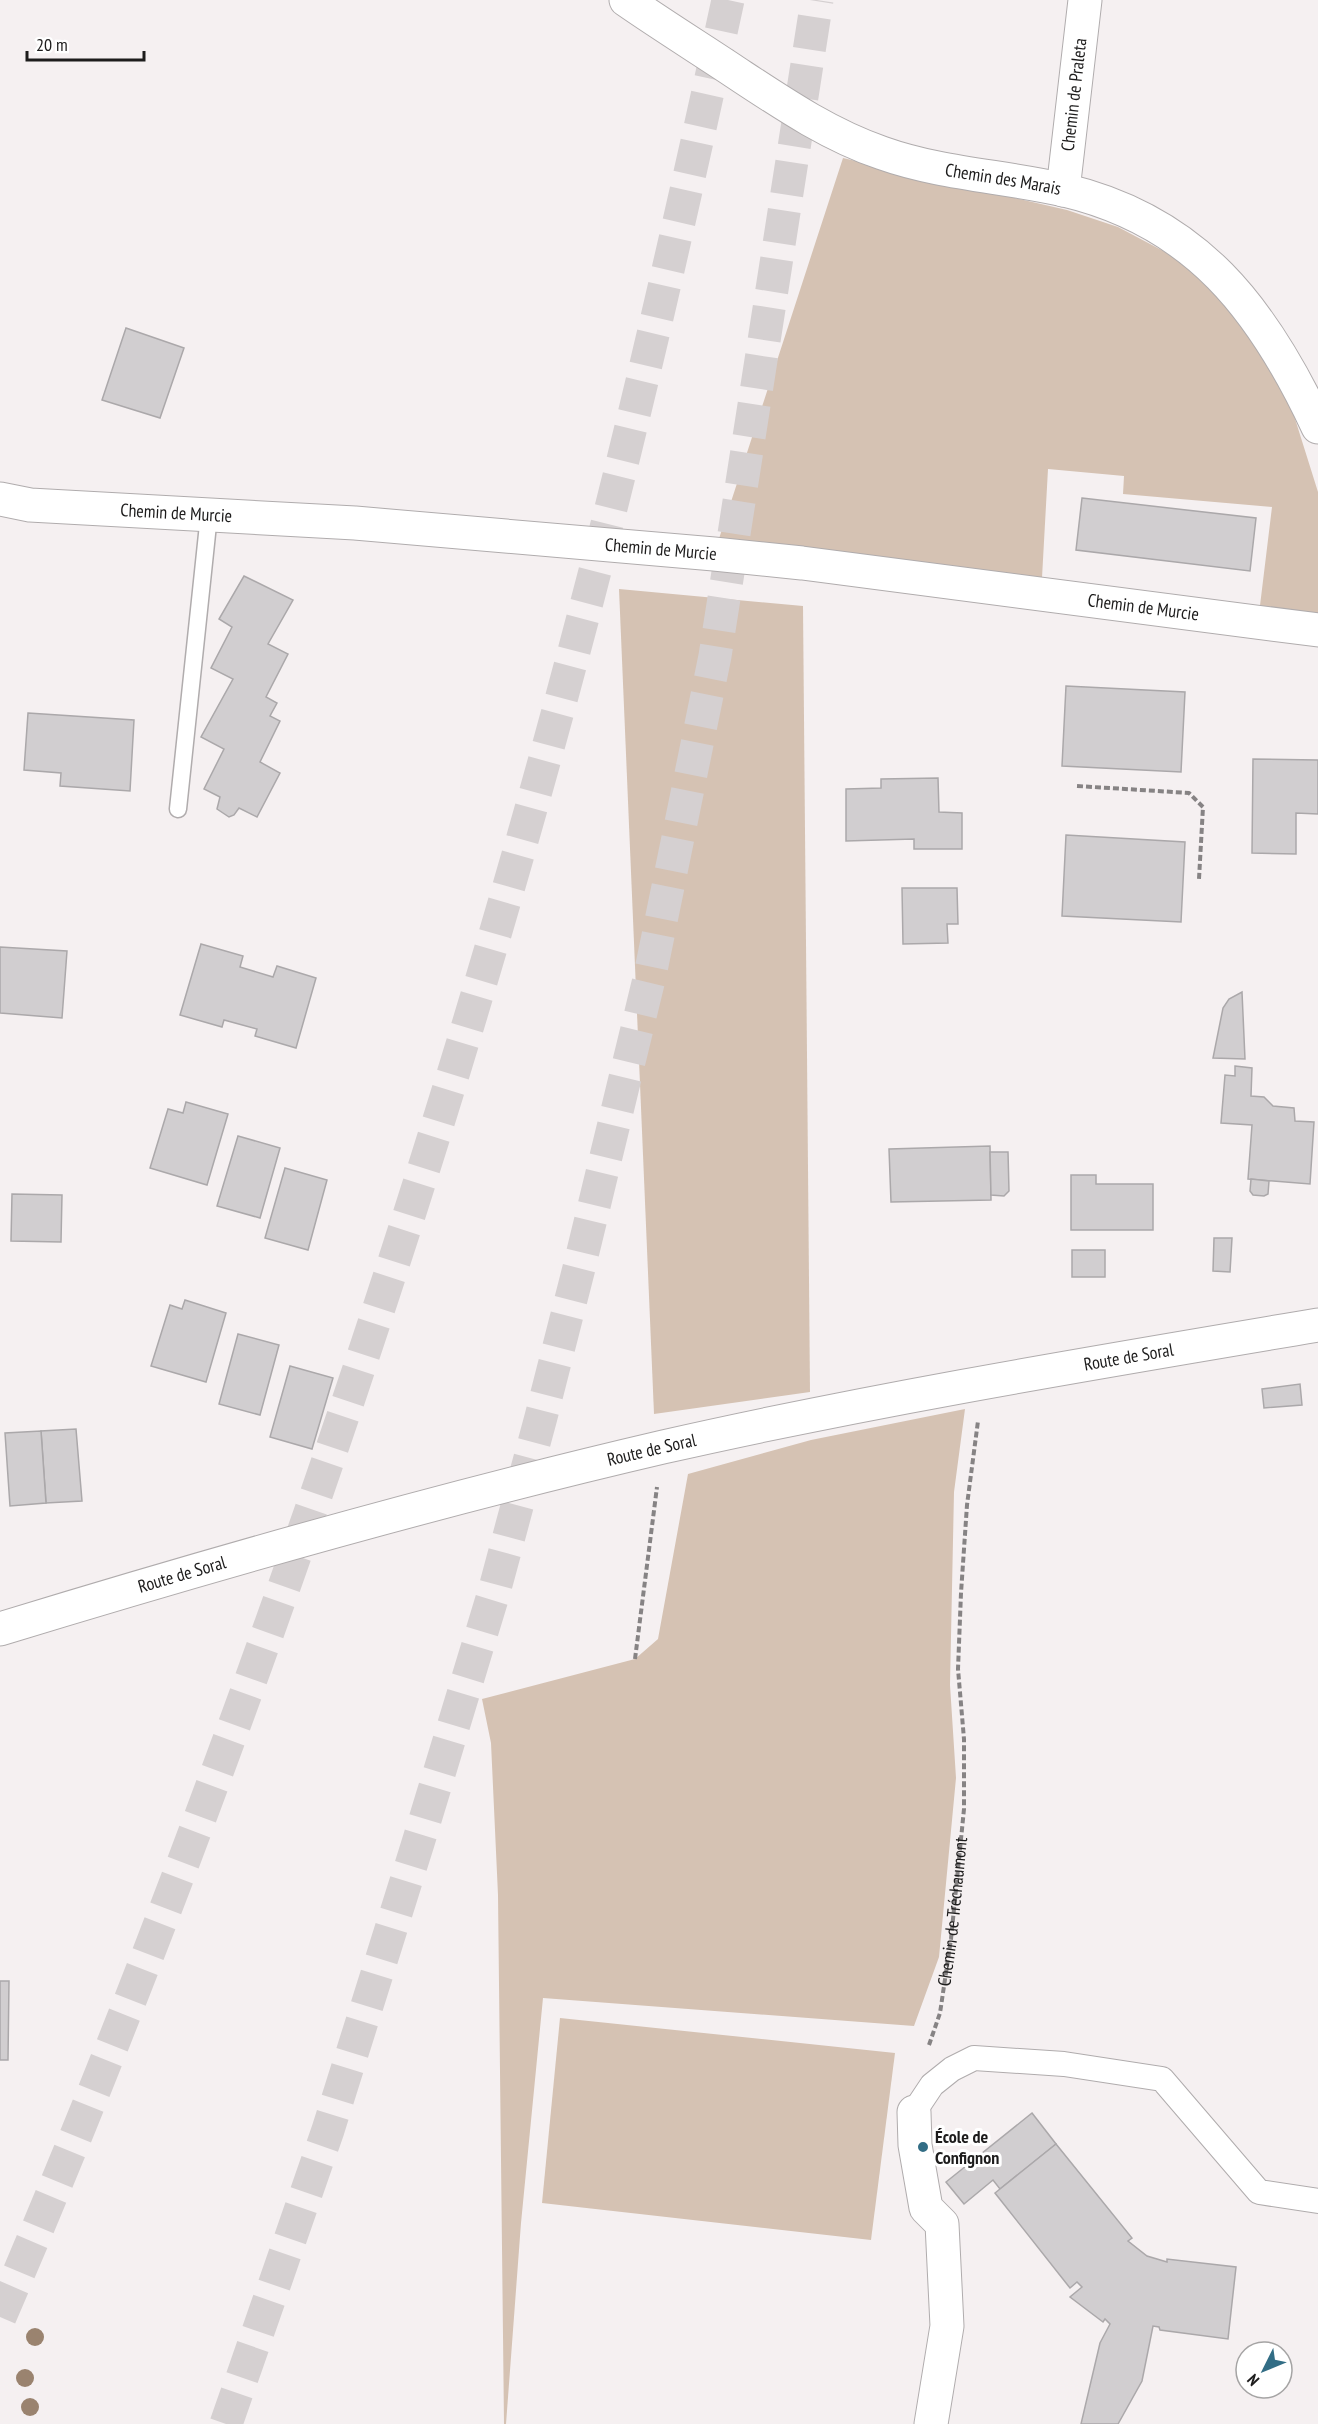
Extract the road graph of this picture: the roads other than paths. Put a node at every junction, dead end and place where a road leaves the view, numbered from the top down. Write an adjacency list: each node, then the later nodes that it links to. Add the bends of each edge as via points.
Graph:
1 (626, 0): 3 (street, Chemin des Marais, via 774,98 841,136 882,153 956,173)
2 (1085, 0): 3 (street, Chemin de Praleta)
3 (1063, 190): 4 (street, Chemin des Marais, via 1107,203 1156,225 1199,255 1233,287)
4 (1311, 393): 5 (street, Chemin des Marais)
5 (1318, 427)
6 (0, 499): 7 (street, Chemin de Murcie, via 30,505)
7 (209, 515): 8 (street, Chemin de Murcie, via 355,523 802,563); 9 (lane)
8 (1318, 630)
9 (178, 809)
10 (1318, 1325): 11 (street, Route de Soral, via 976,1384 663,1447 382,1518)
11 (0, 1629)
12 (914, 2112): 13 (street, via 932,2085 974,2058 1064,2064 1162,2079 1258,2192); 14 (street, via 915,2145 927,2208 942,2224 945,2268 947,2326)
13 (1318, 2201)
14 (931, 2424)

